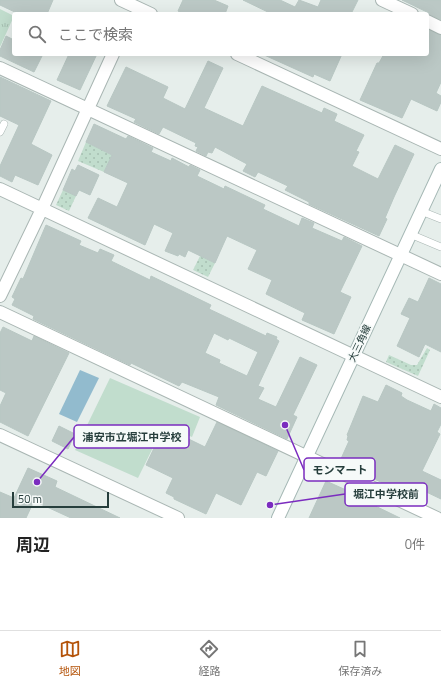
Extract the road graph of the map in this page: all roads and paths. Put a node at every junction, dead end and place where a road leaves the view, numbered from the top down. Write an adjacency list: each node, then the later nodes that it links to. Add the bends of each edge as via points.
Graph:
1 (121, 0): 3 (street)
2 (382, 0): 5 (street)
3 (135, 7): 4 (street)
4 (146, 12)
5 (408, 12)
6 (429, 22): 7 (street)
7 (441, 28)
8 (112, 56): 11 (street)
9 (241, 56): 14 (street)
10 (0, 68): 11 (street)
11 (88, 109): 17 (street); 22 (street)
12 (4, 124): 13 (lane)
13 (0, 132)
14 (441, 149)
15 (441, 169): 18 (street, 大三角線)
16 (0, 189): 17 (street)
17 (42, 209): 24 (street); 26 (street)
18 (421, 211): 19 (lane); 20 (street, 大三角線)
19 (441, 219)
20 (410, 234): 21 (lane); 22 (street, 大三角線)
21 (441, 247)
22 (400, 254): 23 (street); 26 (street, 大三角線)
23 (441, 274)
24 (0, 296)
25 (0, 312): 29 (street)
26 (353, 356): 27 (street); 29 (street, 大三角線)
27 (441, 397)
28 (0, 435): 30 (street)
29 (307, 457): 31 (street, 大三角線); 32 (street)
30 (178, 518)
31 (278, 518)
32 (437, 518)

